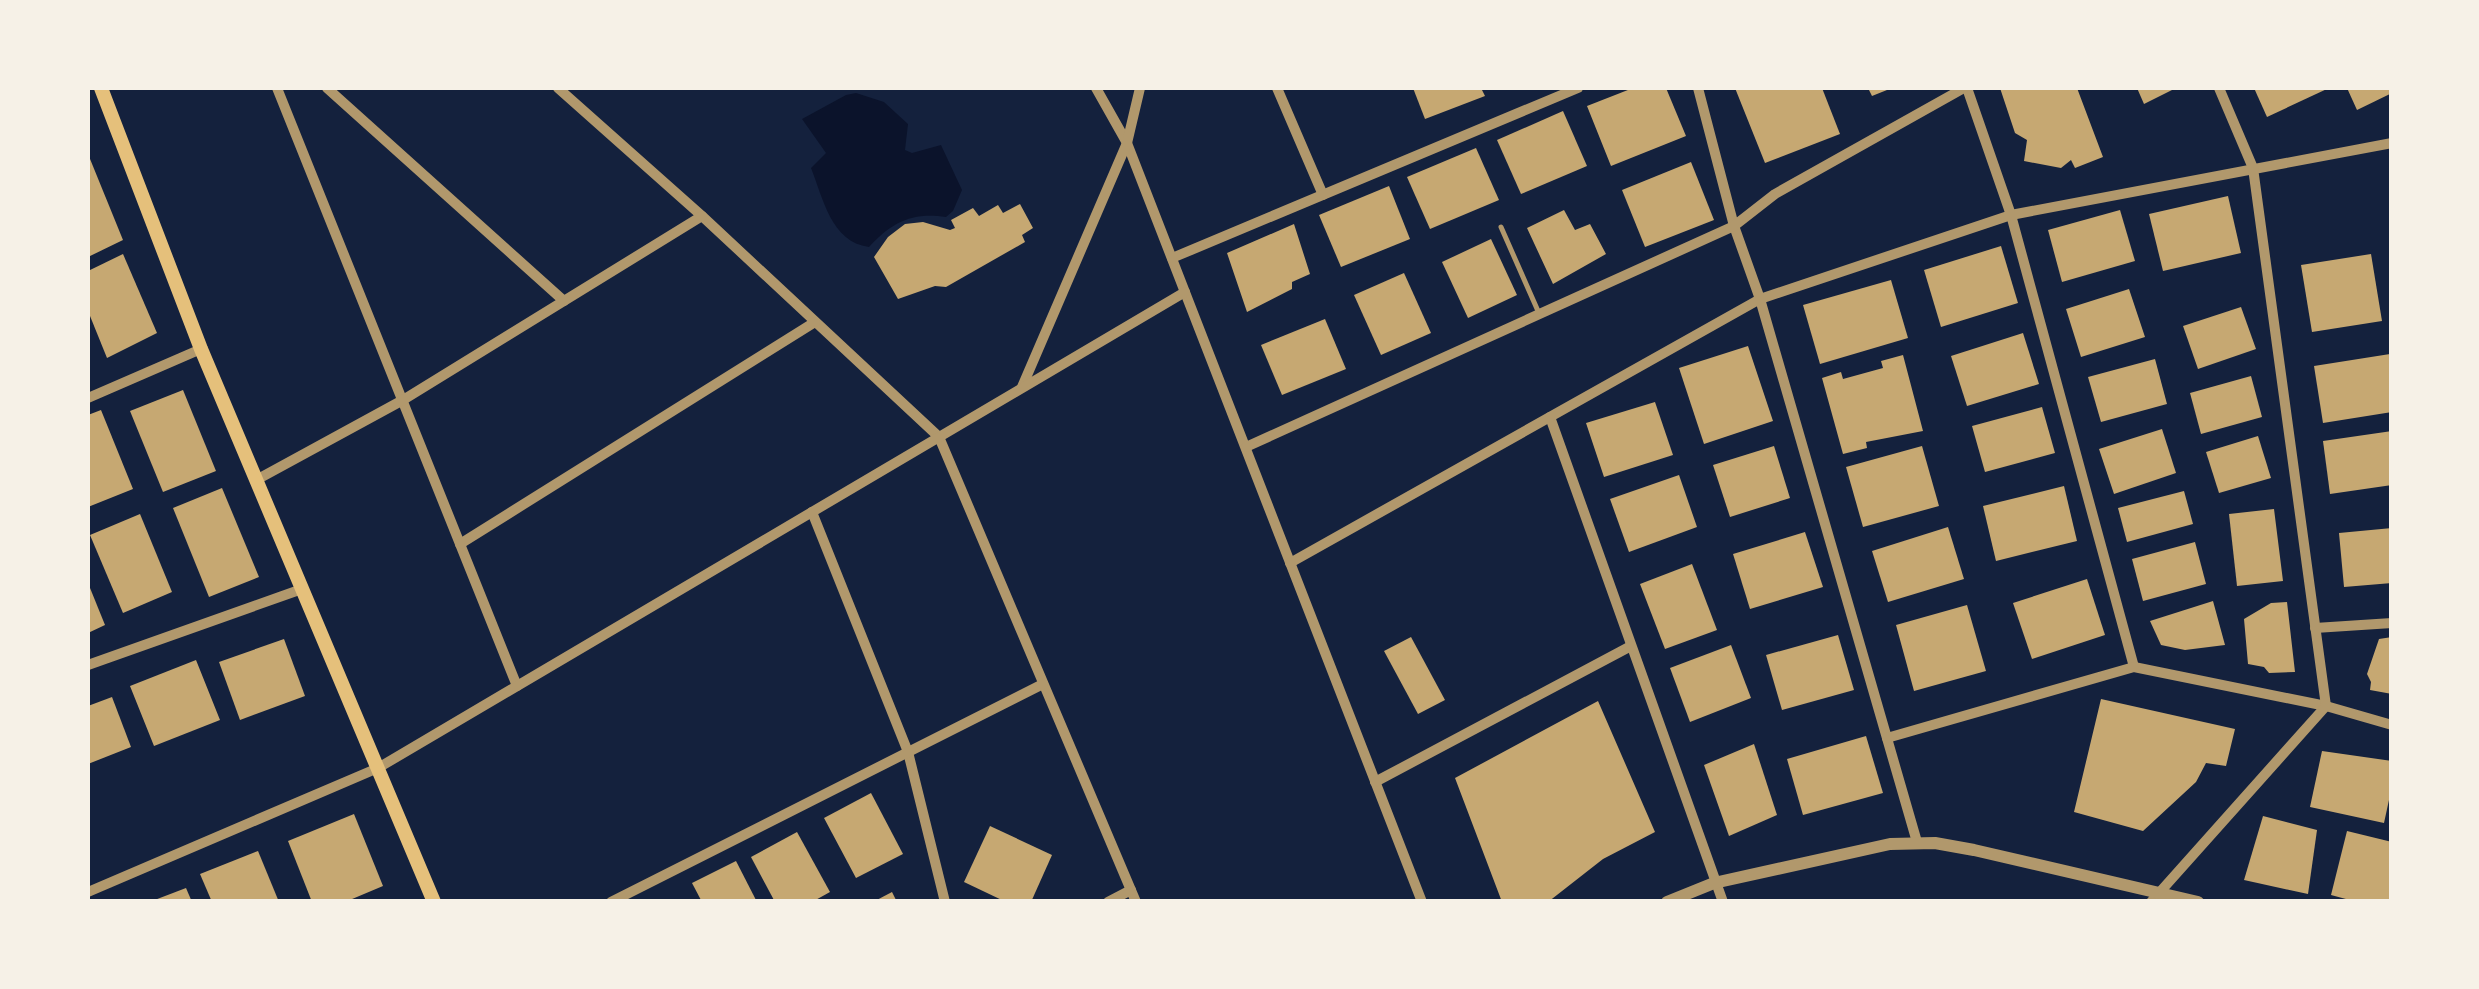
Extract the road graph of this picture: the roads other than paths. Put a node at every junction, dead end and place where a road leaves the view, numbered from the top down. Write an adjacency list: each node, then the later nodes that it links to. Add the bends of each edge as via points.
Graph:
1 (277, 88): 29 (street)
2 (327, 88): 23 (street)
3 (558, 88): 17 (street)
4 (1096, 88): 12 (street)
5 (1140, 88): 12 (street)
6 (1277, 88): 15 (street)
7 (1578, 88): 15 (street)
8 (1698, 88): 18 (street)
9 (1965, 88): 16 (street); 18 (street, via 1776,194)
10 (2219, 88): 14 (street)
11 (99, 90): 26 (main road)
12 (1128, 143): 20 (street); 27 (street)
13 (2392, 143): 14 (street)
14 (2253, 168): 16 (street); 39 (street)
15 (1323, 195): 20 (street)
16 (2011, 214): 22 (street); 42 (street)
17 (702, 216): 23 (street); 25 (street)
18 (1734, 226): 22 (street); 24 (street)
19 (1501, 228): 24 (lane)
20 (1172, 258): 21 (street)
21 (1185, 292): 27 (street); 32 (street)
22 (1760, 299): 30 (street); 47 (street)
23 (564, 301): 29 (street)
24 (1540, 314): 32 (street)
25 (814, 322): 31 (street); 35 (street)
26 (200, 349): 28 (street); 33 (main road)
27 (1022, 388): 31 (street)
28 (88, 398)
29 (403, 400): 33 (street); 35 (street)
30 (1550, 417): 36 (street); 40 (street)
31 (940, 437): 34 (street); 43 (street)
32 (1246, 448): 36 (street)
33 (256, 480): 37 (main road)
34 (812, 512): 44 (street); 48 (street)
35 (460, 544): 44 (street)
36 (1290, 563): 50 (street)
37 (302, 589): 41 (street); 49 (main road)
38 (2392, 622): 39 (street)
39 (2316, 628): 45 (street)
40 (1631, 646): 50 (street); 52 (street)
41 (88, 665)
42 (2134, 667): 45 (street); 47 (street)
43 (1043, 684): 48 (street); 54 (street)
44 (517, 686): 49 (street)
45 (2326, 706): 46 (street); 55 (street)
46 (2392, 726)
47 (1887, 738): 51 (street)
48 (908, 752): 57 (street); 58 (street)
49 (378, 768): 53 (street); 56 (main road)
50 (1376, 782): 60 (street)
51 (1918, 842): 52 (street); 55 (street)
52 (1714, 883): 61 (street); 62 (street)
53 (88, 892)
54 (1133, 896): 59 (street)
55 (2155, 897): 63 (street)
56 (434, 902)
57 (612, 902)
58 (945, 902)
59 (1108, 902)
60 (1422, 902)
61 (1667, 902)
62 (1723, 902)
63 (2198, 902)

